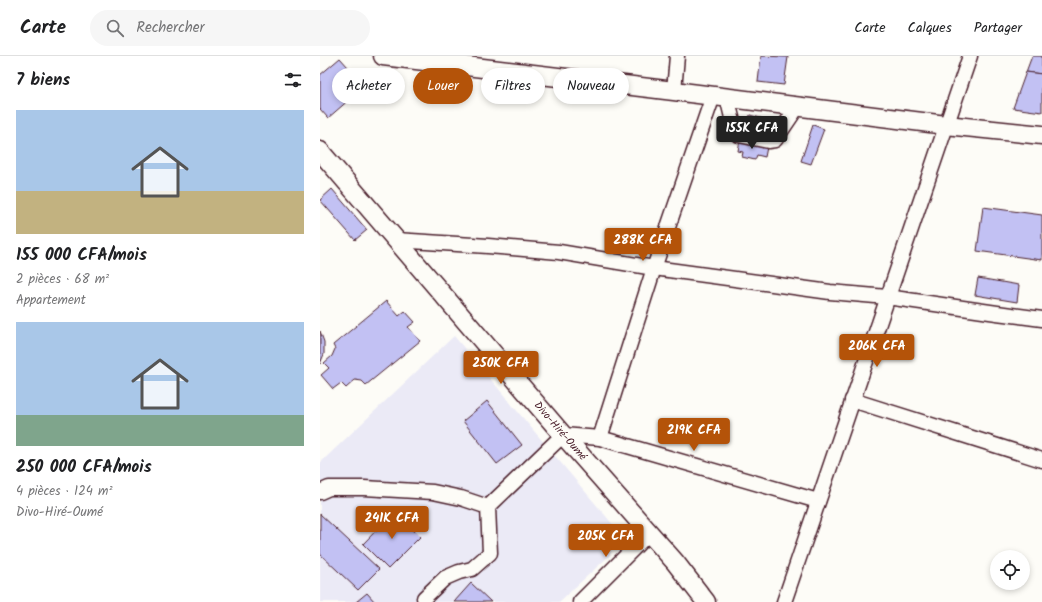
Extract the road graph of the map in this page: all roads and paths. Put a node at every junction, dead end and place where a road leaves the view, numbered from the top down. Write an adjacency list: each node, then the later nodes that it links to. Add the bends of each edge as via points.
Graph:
1 (383, 56): 4 (main road)
2 (677, 56): 4 (street)
3 (970, 56): 7 (street)
4 (674, 91): 5 (main road)
5 (720, 96): 6 (main road); 6 (street, via 739,135 768,141 775,140); 11 (street)
6 (798, 106): 7 (main road)
7 (946, 125): 8 (main road); 12 (street)
8 (1042, 136)
9 (320, 151): 10 (main road, Divo-Hiré-Oumé)
10 (396, 240): 11 (street, via 559,252); 15 (main road, Divo-Hiré-Oumé)
11 (654, 268): 12 (street, via 830,292); 16 (street)
12 (887, 297): 13 (street); 14 (street)
13 (1042, 319)
14 (852, 400): 17 (street); 19 (street)
15 (563, 435): 16 (street); 20 (street); 21 (main road, Divo-Hiré-Oumé)
16 (600, 438): 19 (street)
17 (1042, 460)
18 (320, 492): 20 (street, via 328,488 364,488 434,492)
19 (818, 501): 25 (street)
20 (488, 506): 22 (street, via 490,553 472,569 446,578)
21 (649, 533): 23 (street); 24 (main road, Divo-Hiré-Oumé)
22 (424, 598)
23 (580, 602)
24 (706, 602)
25 (784, 602)

